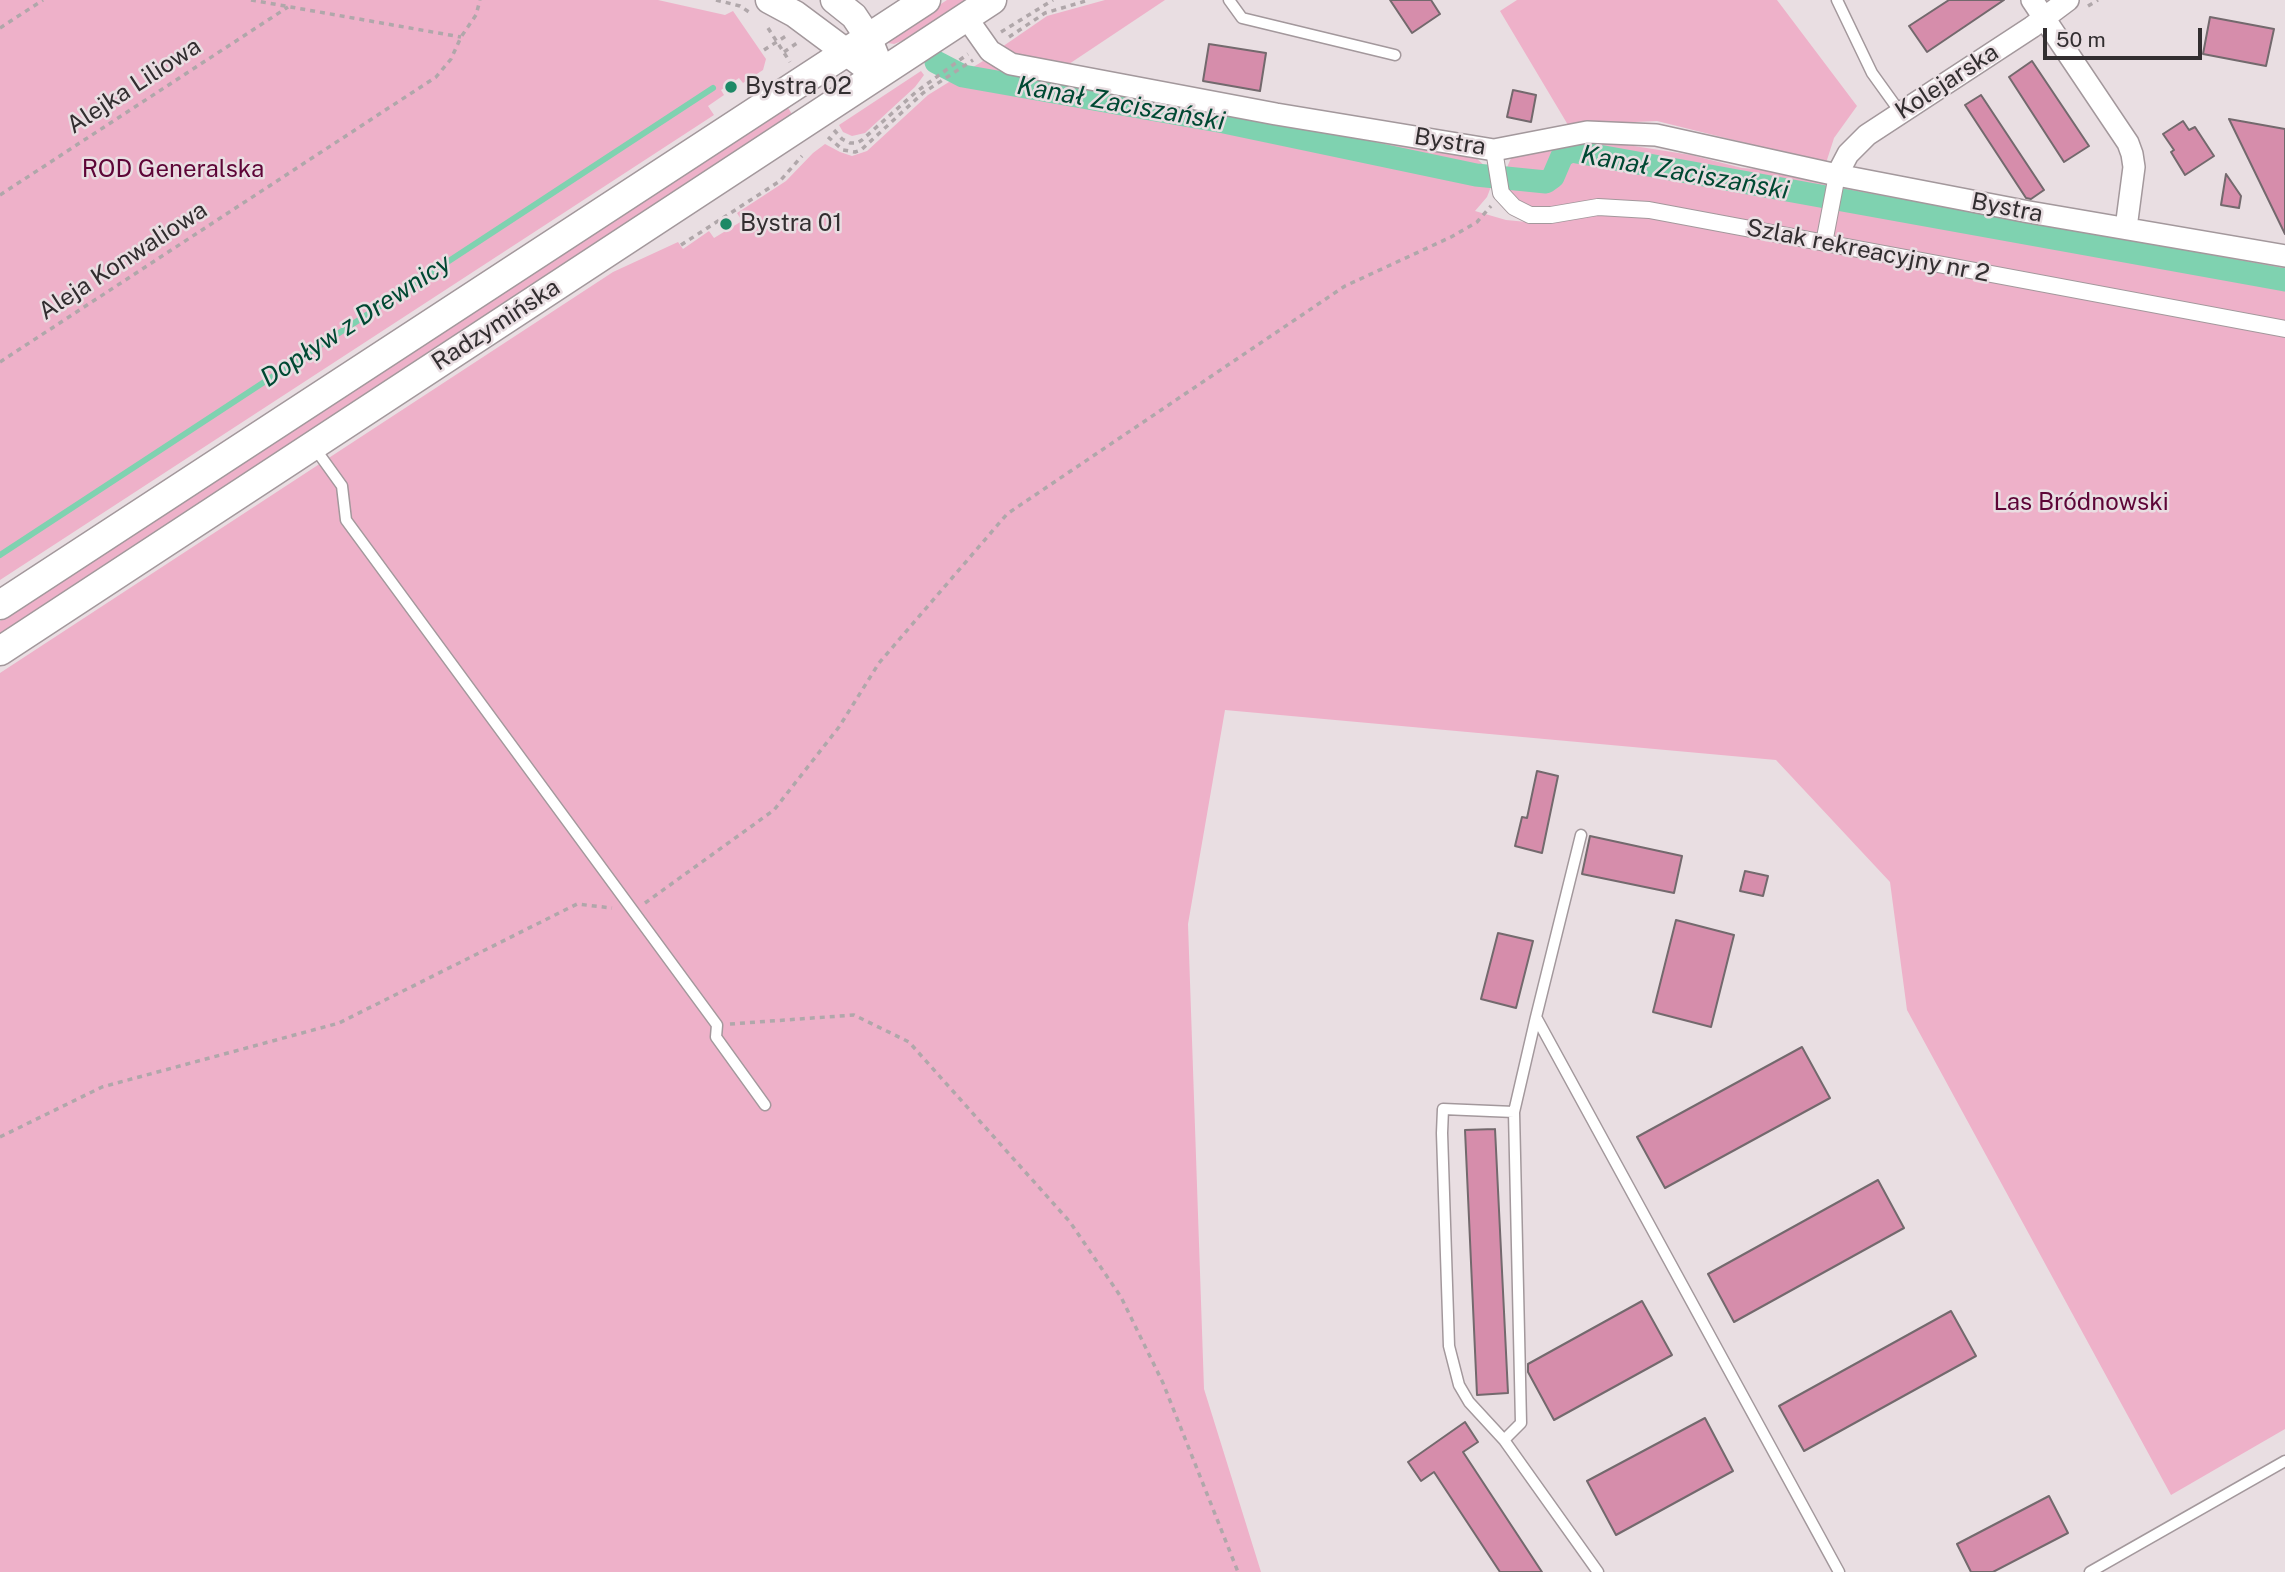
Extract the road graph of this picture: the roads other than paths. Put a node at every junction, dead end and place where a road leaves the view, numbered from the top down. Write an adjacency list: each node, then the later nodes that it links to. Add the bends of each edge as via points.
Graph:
1 (834, 0): 11 (street, via 854,16)
2 (926, 0): 11 (main road, Radzymińska)
3 (992, 0): 9 (main road, Radzymińska)
4 (1229, 0): 12 (lane, via 1242,18)
5 (1837, 0): 15 (lane, via 1871,73)
6 (2068, 0): 8 (street, Kolejarska)
7 (761, 7): 10 (street)
8 (2037, 9): 15 (street, Kolejarska); 18 (street, via 2128,143 2134,167)
9 (966, 17): 13 (main road, Radzymińska); 16 (street, Bystra, via 987,47 1011,64)
10 (799, 32): 11 (street); 14 (street, via 813,40 813,60 810,71)
11 (857, 45): 13 (street, via 874,50); 14 (main road, Radzymińska)
12 (1395, 55)
13 (877, 75): 22 (main road, Radzymińska)
14 (798, 76): 23 (main road, Radzymińska)
15 (1900, 112): 17 (street, Kolejarska, via 1848,154)
16 (1494, 150): 17 (street, Bystra, via 1587,132 1656,135); 19 (street, Szlak rekreacyjny nr 2, via 1499,184 1514,207 1530,215 1622,207)
17 (1836, 181): 18 (street, Bystra); 19 (street)
18 (2126, 228): 20 (street, Bystra)
19 (1824, 243): 21 (street, Szlak rekreacyjny nr 2)
20 (2285, 256)
21 (2285, 329)
22 (313, 445): 24 (main road, Radzymińska); 27 (lane, via 342,486 346,520 718,1025 716,1037)
23 (0, 605)
24 (0, 651)
25 (1581, 835): 26 (lane)
26 (1536, 1017): 28 (lane); 32 (lane)
27 (765, 1105)
28 (1514, 1112): 29 (lane, via 1521,1423); 29 (lane, via 1443,1109 1441,1133 1449,1346 1459,1385)
29 (1504, 1440): 31 (lane)
30 (2285, 1461): 33 (lane)
31 (1598, 1572)
32 (1839, 1572)
33 (2091, 1572)

